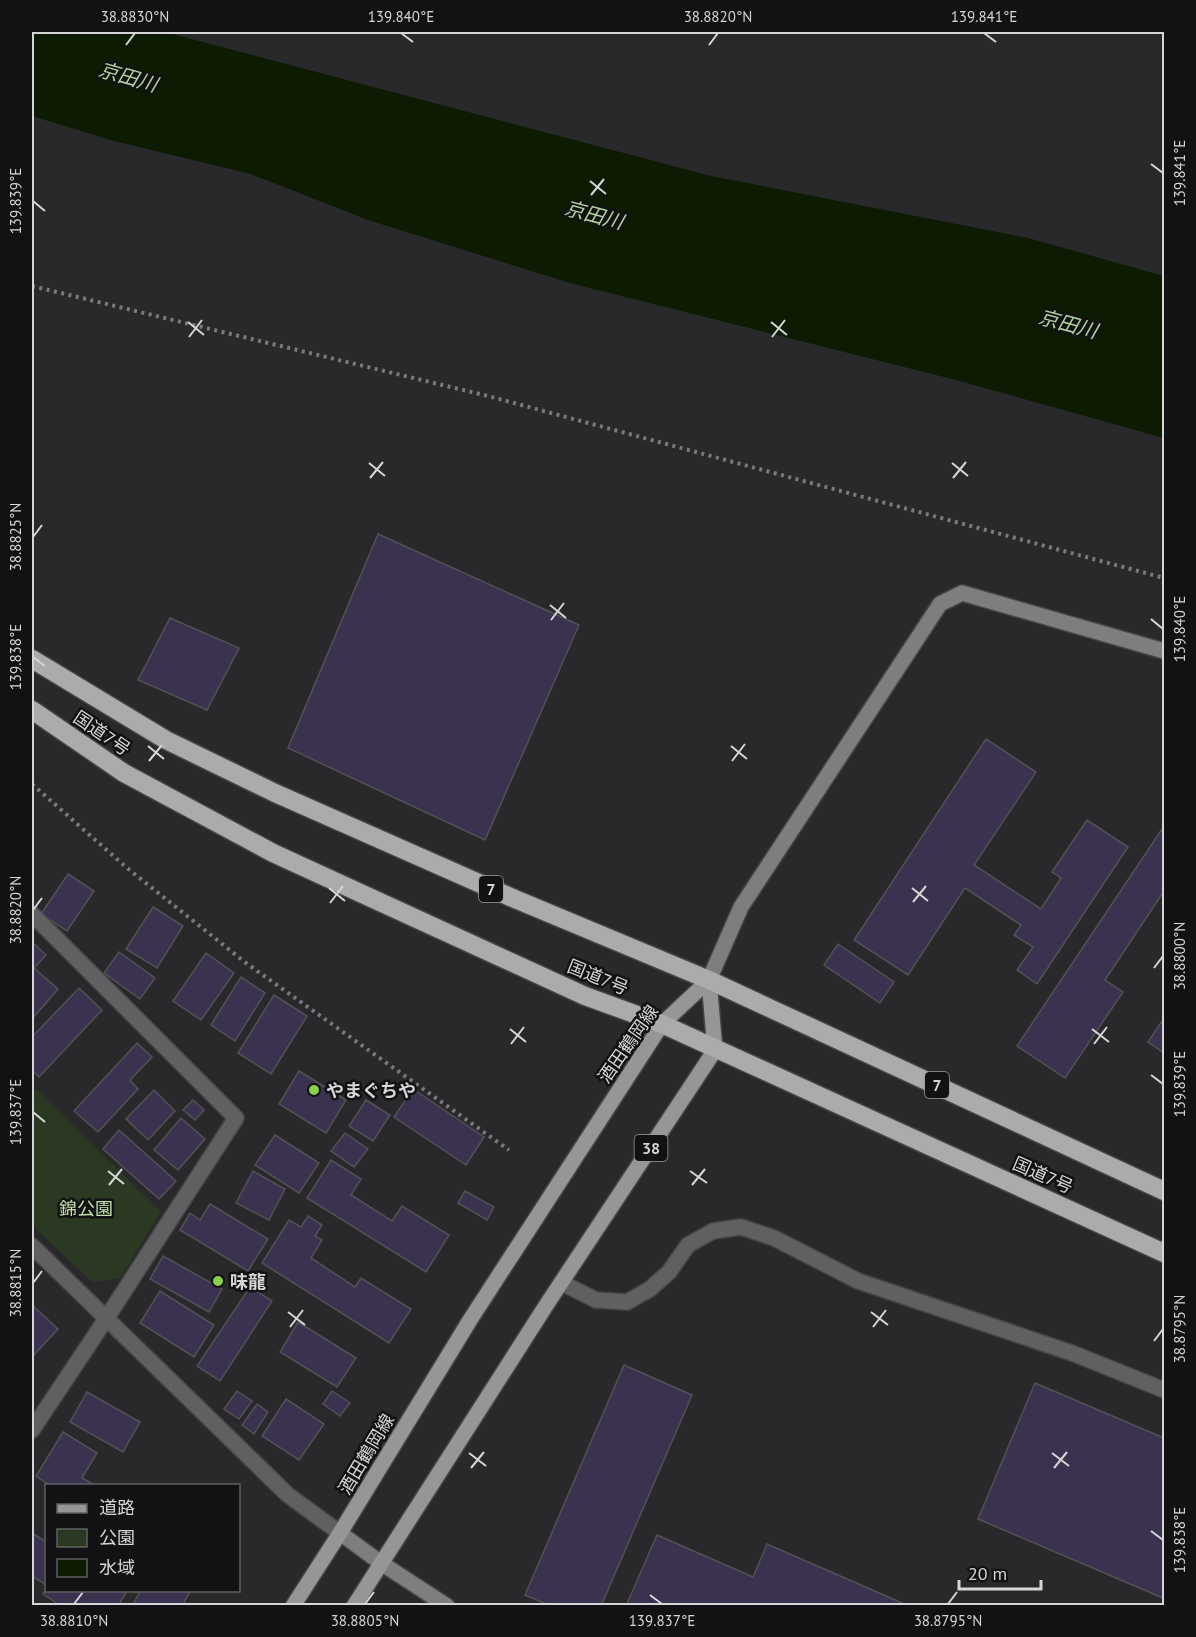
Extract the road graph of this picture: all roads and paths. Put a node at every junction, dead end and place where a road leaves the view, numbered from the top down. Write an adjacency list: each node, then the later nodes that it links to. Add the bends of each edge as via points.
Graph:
1 (32, 286): 2 (path, via 488,396)
2 (1164, 578)
3 (1164, 651): 8 (street, via 962,593 940,604 741,907)
4 (32, 658): 8 (highway, 国道7号 / 7, via 166,740 275,793)
5 (32, 710): 9 (highway, 国道7号, via 124,773 273,853 585,996)
6 (32, 784): 11 (path, via 127,868 246,963)
7 (32, 914): 16 (street, via 236,1118)
8 (709, 980): 9 (main road, 酒田鶴岡線); 10 (main road); 12 (highway, 国道7号 / 7)
9 (662, 1024): 10 (highway, 国道7号); 19 (main road, 酒田鶴岡線, via 470,1320)
10 (716, 1050): 14 (highway, 国道7号); 15 (main road, 38)
11 (508, 1150)
12 (1164, 1191)
13 (32, 1246): 16 (street)
14 (1164, 1253)
15 (562, 1283): 17 (street, via 596,1300 627,1302 669,1272 688,1245 713,1231 741,1227 774,1238 858,1281 1072,1353); 20 (main road, 38)
16 (106, 1319): 18 (street); 19 (street, via 288,1495)
17 (1164, 1390)
18 (32, 1430)
19 (340, 1533): 20 (street); 21 (main road, 酒田鶴岡線)
20 (381, 1563): 22 (main road, 38); 23 (street)
21 (292, 1605)
22 (354, 1605)
23 (447, 1605)

